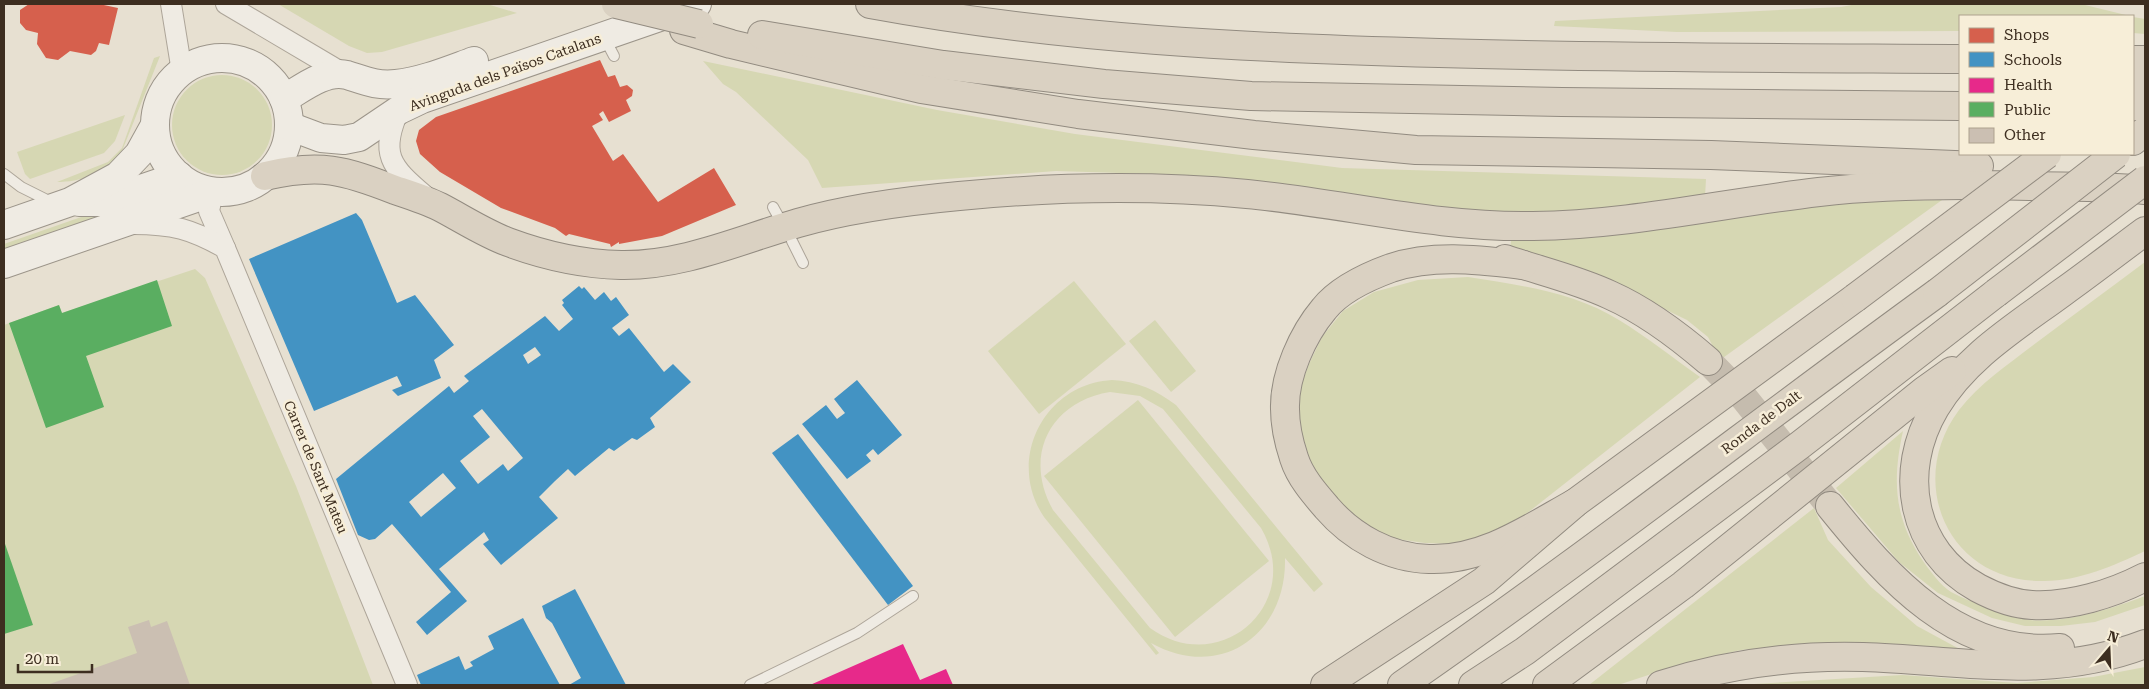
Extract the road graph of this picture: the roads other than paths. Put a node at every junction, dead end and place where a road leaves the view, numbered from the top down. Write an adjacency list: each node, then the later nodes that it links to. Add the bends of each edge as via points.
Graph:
1 (171, 4): 8 (street)
2 (226, 4): 9 (street)
3 (615, 4): 6 (highway, bridge)
4 (639, 4): 9 (street, Avinguda dels Països Catalans, via 418,80 377,84)
5 (870, 4): 7 (highway, via 1063,33 1270,49 1566,56)
6 (693, 19): 13 (highway, via 943,65 1104,84 1251,96); 14 (street, Avinguda dels Països Catalans, via 422,99); 20 (highway, via 731,44 921,89 1078,114 1416,150)
7 (1959, 59)
8 (182, 72): 12 (street, via 198,63 215,59 245,62 267,75); 15 (street, via 163,95 157,108)
9 (346, 75): 12 (street, Avinguda dels Països Catalans, via 321,78)
10 (2145, 79): 11 (highway)
11 (2134, 87)
12 (284, 99): 16 (street)
13 (1959, 106)
14 (399, 110): 16 (street, Avinguda dels Països Catalans, via 359,136 344,140 321,138); 32 (street, via 390,137 393,164 401,176)
15 (155, 126): 25 (street, via 163,157); 31 (street, via 139,154 118,176)
16 (289, 126): 26 (street, via 282,154)
17 (2145, 131): 18 (highway)
18 (2134, 140)
19 (1959, 150): 20 (highway)
20 (1711, 155): 23 (highway)
21 (2046, 155): 43 (highway, bridge, via 1856,298)
22 (2115, 155): 52 (highway, Ronda de Dalt, bridge, via 1937,293 1496,620)
23 (2145, 173)
24 (4, 174): 31 (lane, via 21,188)
25 (179, 176): 30 (street); 31 (street, via 103,202)
26 (265, 176): 30 (street, via 241,189); 32 (highway, via 296,169 342,171)
27 (2145, 180): 53 (highway, bridge, via 1800,445 1525,651)
28 (2145, 190): 29 (highway, via 1880,185 1612,220 1530,226 1422,220 1245,194 1142,189)
29 (1042, 191): 32 (highway, via 959,196 854,210 792,225 678,260 622,265 571,259 510,243); 40 (highway, via 1164,199 1334,221 1438,241)
30 (213, 192): 33 (street); 37 (street, Carrer de Sant Mateu, via 209,211)
31 (64, 204): 34 (street)
32 (435, 205)
33 (119, 224): 37 (street, via 181,227); 39 (street)
34 (4, 225)
35 (2145, 230): 41 (highway, via 2063,293)
36 (792, 241): 38 (lane)
37 (225, 248): 49 (street, Carrer de Sant Mateu)
38 (804, 262)
39 (4, 264)
40 (1523, 265): 42 (highway, via 1612,295 1666,328); 43 (highway, via 1477,260 1428,261 1392,268 1351,287 1325,308 1303,340 1290,377 1284,409 1288,436 1294,459 1306,482 1330,512 1360,538 1391,552 1428,559 1463,556 1490,549)
41 (2004, 333): 45 (highway, via 1946,392 1920,439 1914,468 1914,493 1924,530 1948,567 1998,598 2032,605 2094,596); 54 (highway, via 1924,391 1683,585)
42 (1708, 362)
43 (1575, 502): 51 (highway, via 1484,581)
44 (1830, 506): 47 (highway, via 1899,585 1921,604 1965,630 2012,646 2053,649)
45 (2145, 577)
46 (913, 596): 50 (lane, via 858,634)
47 (2145, 632)
48 (2145, 644): 55 (highway, via 2095,660 2055,666 1994,667 1864,658 1778,659 1709,671)
49 (407, 685)
50 (750, 685)
51 (1325, 685)
52 (1402, 685)
53 (1473, 685)
54 (1547, 685)
55 (1661, 685)

